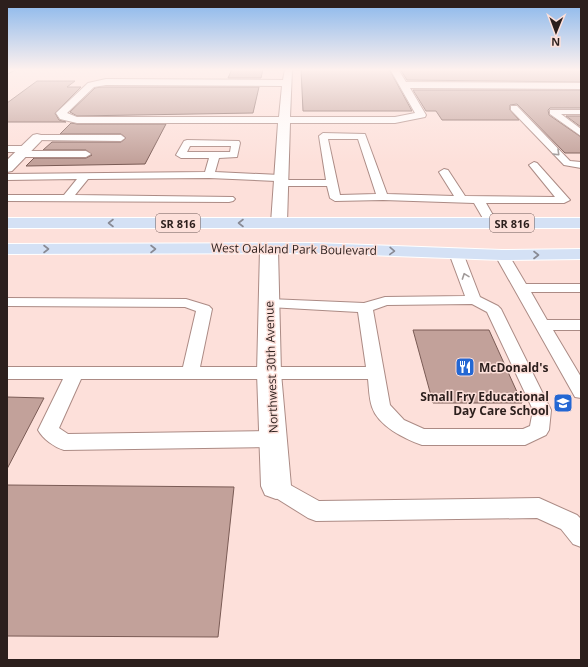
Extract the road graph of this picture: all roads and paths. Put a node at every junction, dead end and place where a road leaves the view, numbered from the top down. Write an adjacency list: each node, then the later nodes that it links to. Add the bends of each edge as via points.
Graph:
1 (74, 100): 7 (street, via 61,113 64,117 78,120)
2 (286, 100): 7 (street)
3 (412, 100): 7 (street, via 421,114 409,118)
4 (514, 108): 9 (lane)
5 (581, 112): 6 (lane)
6 (549, 118): 8 (lane); 9 (lane)
7 (284, 120): 23 (street)
8 (581, 133)
9 (538, 134): 17 (lane, one-way to 17, via 567,162)
10 (37, 138): 11 (lane); 13 (street)
11 (122, 138)
12 (7, 149): 13 (lane)
13 (24, 151): 14 (lane); 18 (street)
14 (86, 154)
15 (215, 155): 15 (lane, via 195,155 181,155 187,143 236,143 234,155); 20 (lane)
16 (534, 165): 30 (lane, via 564,200)
17 (581, 165)
18 (7, 168)
19 (444, 172): 29 (lane)
20 (209, 175): 21 (lane); 23 (lane)
21 (85, 176): 22 (lane); 27 (lane)
22 (7, 177)
23 (280, 180): 24 (lane); 32 (street)
24 (332, 183): 25 (lane, via 335,198); 25 (lane, via 324,136 362,136)
25 (383, 197): 29 (lane)
26 (8, 198): 27 (lane)
27 (67, 198): 28 (lane)
28 (229, 199)
29 (462, 200): 30 (lane)
30 (478, 200): 35 (lane)
31 (7, 223): 32 (main road, West Oakland Park Boulevard / SR 816, one-way to 31)
32 (279, 223): 33 (main road, West Oakland Park Boulevard / SR 816); 37 (main road, via 263,232 243,236)
33 (350, 223): 35 (main road, West Oakland Park Boulevard / SR 816); 38 (main road, via 334,230 299,236)
34 (581, 223): 35 (main road, West Oakland Park Boulevard / SR 816)
35 (492, 224)
36 (7, 249): 37 (main road, West Oakland Park Boulevard / SR 816, one-way to 37)
37 (217, 249): 38 (main road, West Oakland Park Boulevard / SR 816)
38 (269, 249): 39 (main road, West Oakland Park Boulevard / SR 816, one-way to 39); 46 (street, Northwest 30th Avenue)
39 (456, 253): 41 (main road, West Oakland Park Boulevard / SR 816); 44 (lane, one-way to 39)
40 (581, 254): 41 (main road, West Oakland Park Boulevard / SR 816, one-way to 40)
41 (502, 255): 42 (lane)
42 (521, 288): 43 (lane); 48 (lane)
43 (581, 288)
44 (474, 300): 47 (lane, via 385,301); 54 (lane, via 493,309 542,410 539,430 525,437 422,437 396,426 381,407)
45 (7, 302): 52 (lane, via 186,303 204,309)
46 (269, 303): 47 (lane); 53 (street, Northwest 30th Avenue)
47 (365, 308): 54 (lane)
48 (542, 325): 49 (lane); 55 (lane)
49 (581, 325)
50 (7, 373): 51 (lane)
51 (75, 373): 52 (lane); 56 (lane, via 48,430 64,442)
52 (190, 373): 53 (lane)
53 (269, 373): 54 (lane); 56 (street, Northwest 30th Avenue)
54 (376, 373)
55 (581, 392)
56 (273, 439): 57 (street, Northwest 30th Avenue)
57 (276, 486): 58 (lane, via 316,511 539,508 569,522)
58 (581, 536)

